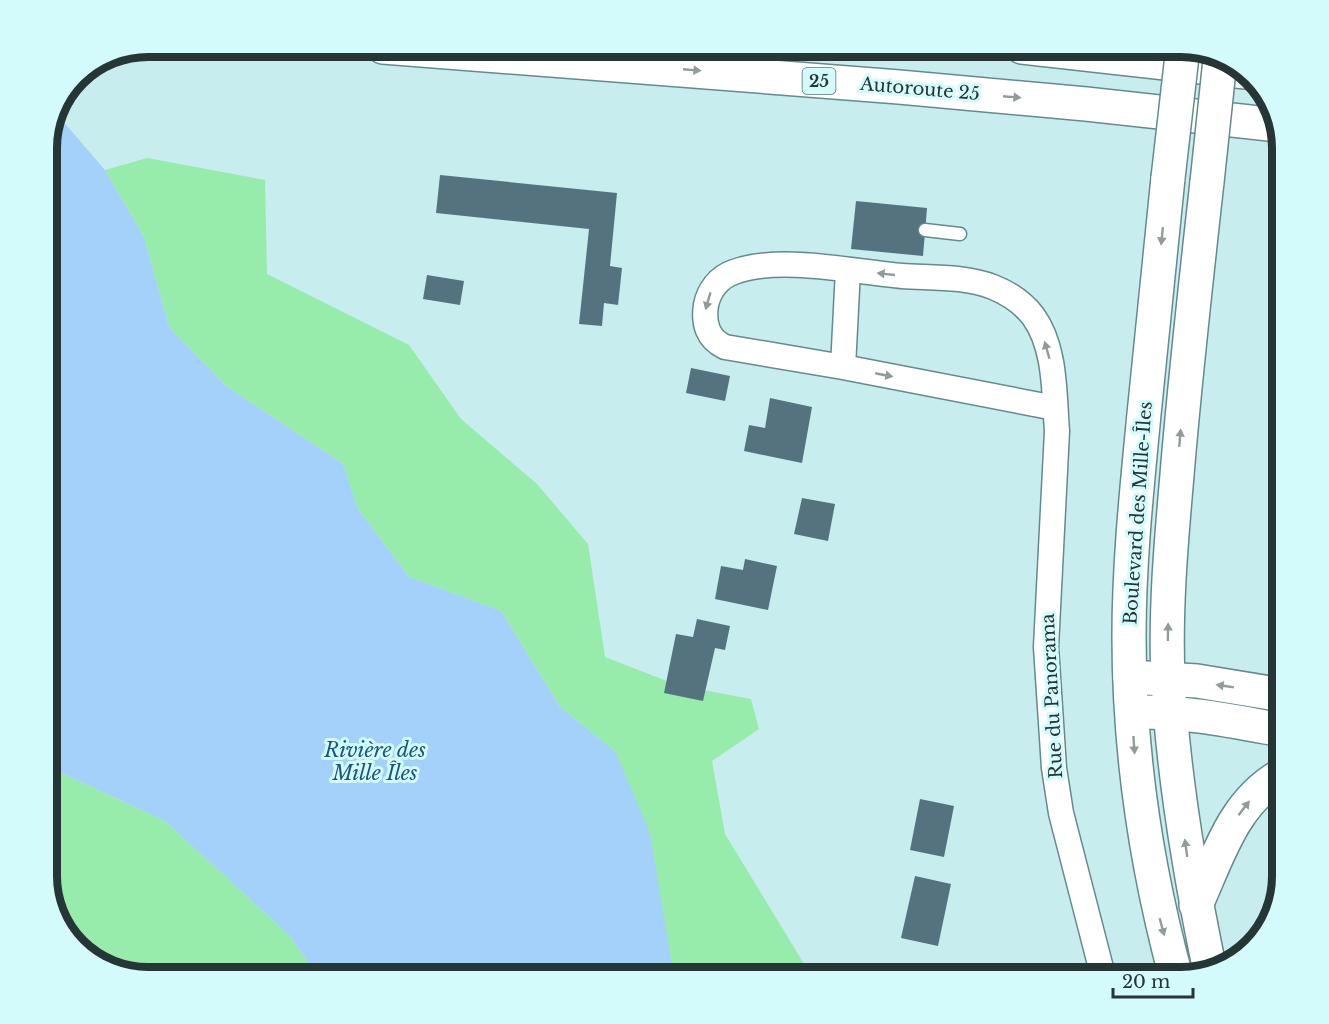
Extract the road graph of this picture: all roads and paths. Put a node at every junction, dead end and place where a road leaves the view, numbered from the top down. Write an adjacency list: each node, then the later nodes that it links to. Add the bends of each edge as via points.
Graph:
1 (521, 57): 6 (main road, Autoroute 25 / 25, one-way to 6, via 1086,104)
2 (1117, 57): 5 (main road)
3 (1182, 57): 12 (main road, Boulevard des Mille-Îles, one-way to 12, bridge, via 1135,506)
4 (1219, 66): 13 (main road, Boulevard des Mille-Îles, one-way to 4, bridge, via 1171,548 1181,428)
5 (1227, 70)
6 (1269, 125)
7 (925, 230): 8 (lane)
8 (960, 234)
9 (848, 270): 10 (street); 10 (street, Rue du Panorama, one-way to 10, via 770,265 732,272 713,287 705,318 711,338 725,347); 11 (street, Rue du Panorama, one-way to 9, via 1050,360 1040,329 1033,316 1006,293 976,282)
10 (843, 367): 11 (street, Rue du Panorama, one-way to 11)
11 (1055, 408): 21 (street, Rue du Panorama, via 1056,465 1046,647 1054,768 1061,813)
12 (1130, 677): 13 (main road); 15 (main road, Boulevard des Mille-Îles)
13 (1168, 678): 14 (main road, one-way to 13); 16 (main road, Boulevard des Mille-Îles)
14 (1272, 694)
15 (1132, 712): 16 (main road); 22 (main road, Boulevard des Mille-Îles, one-way to 22, via 1145,834 1159,916)
16 (1170, 712): 17 (main road); 19 (main road, Boulevard des Mille-Îles, one-way to 16)
17 (1272, 728)
18 (1272, 782): 19 (main road, one-way to 18, via 1238,815)
19 (1196, 905): 20 (main road, Boulevard des Mille-Îles)
20 (1208, 962)
21 (1101, 967)
22 (1173, 967)

